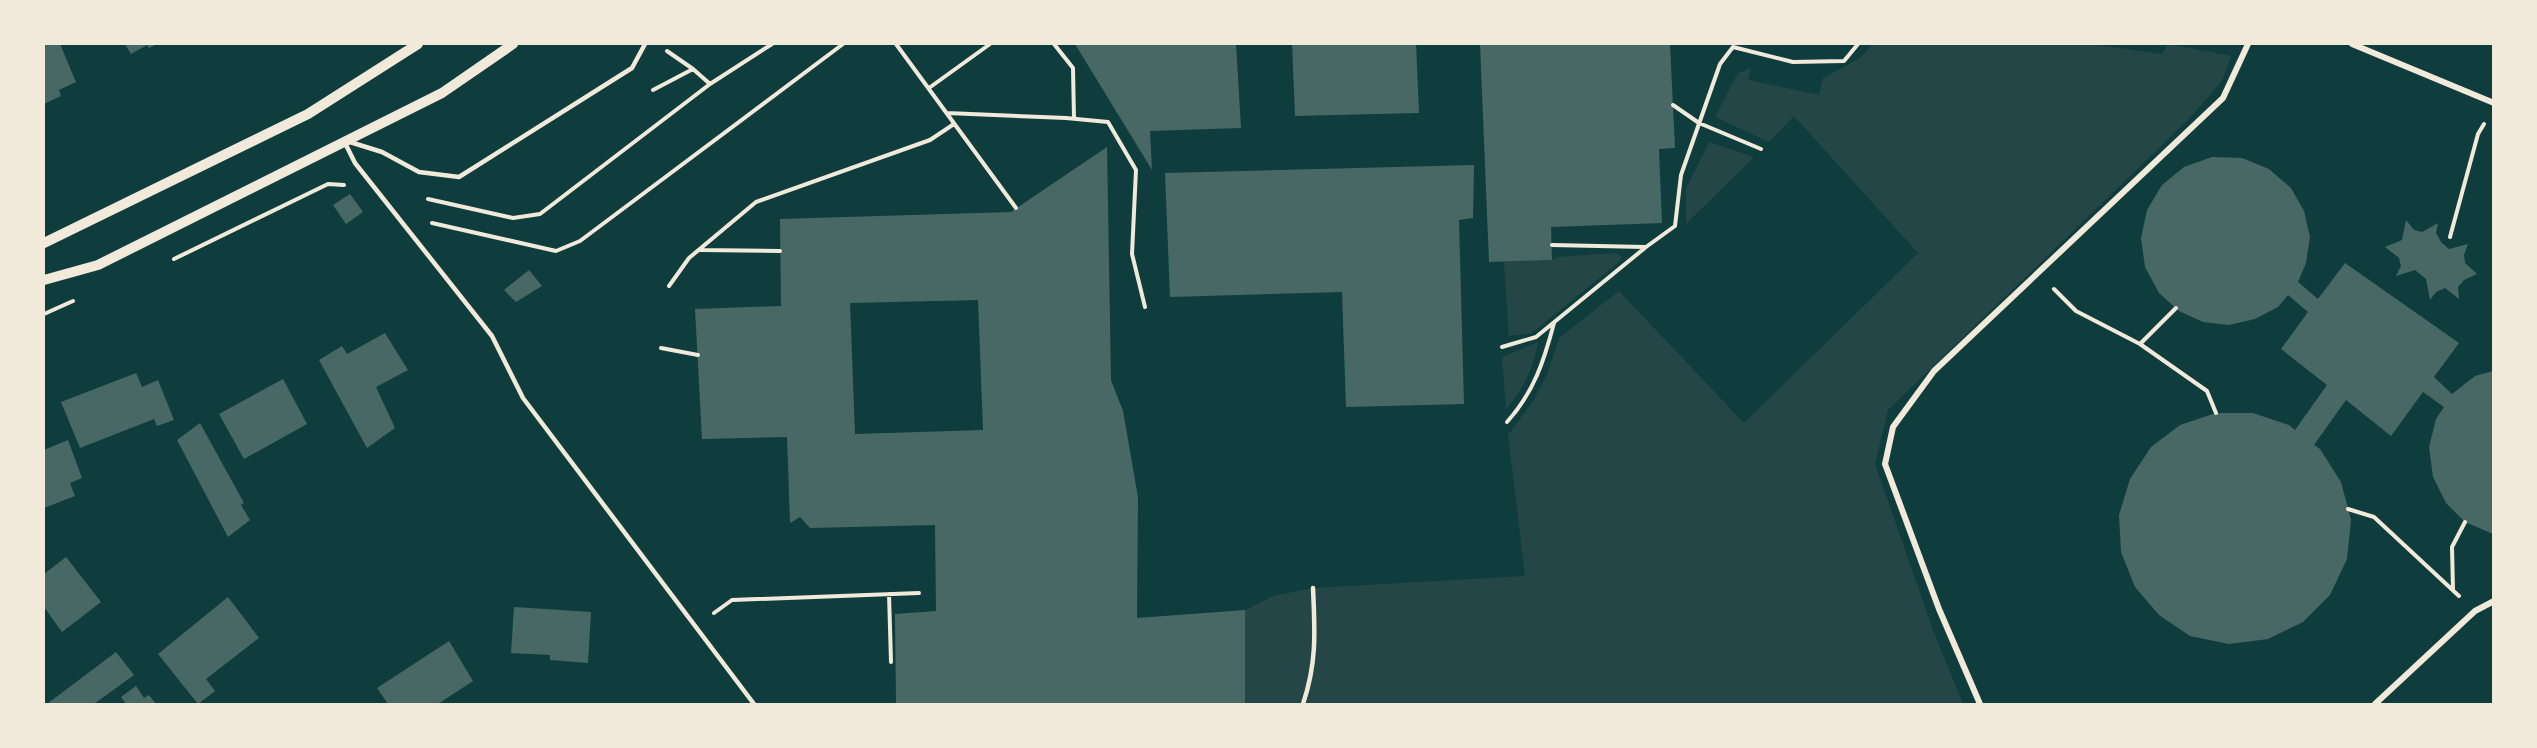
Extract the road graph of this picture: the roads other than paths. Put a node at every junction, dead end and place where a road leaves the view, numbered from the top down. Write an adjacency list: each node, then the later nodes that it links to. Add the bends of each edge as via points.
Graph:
1 (418, 44): 8 (street, via 308,114)
2 (513, 44): 7 (street, via 442,93)
3 (645, 44): 7 (lane, via 632,68 459,177 419,172 382,152)
4 (2248, 44): 14 (street, via 2223,98 1934,371 1893,427 1885,464)
5 (2352, 44): 6 (street)
6 (2493, 103)
7 (344, 140): 9 (street, via 98,265); 12 (lane, via 355,163 492,336 523,398)
8 (44, 243)
9 (44, 280)
10 (1313, 588): 13 (lane, via 1316,649)
11 (2493, 601): 15 (street, via 2475,611)
12 (754, 705)
13 (1303, 705)
14 (1980, 705)
15 (2375, 705)

